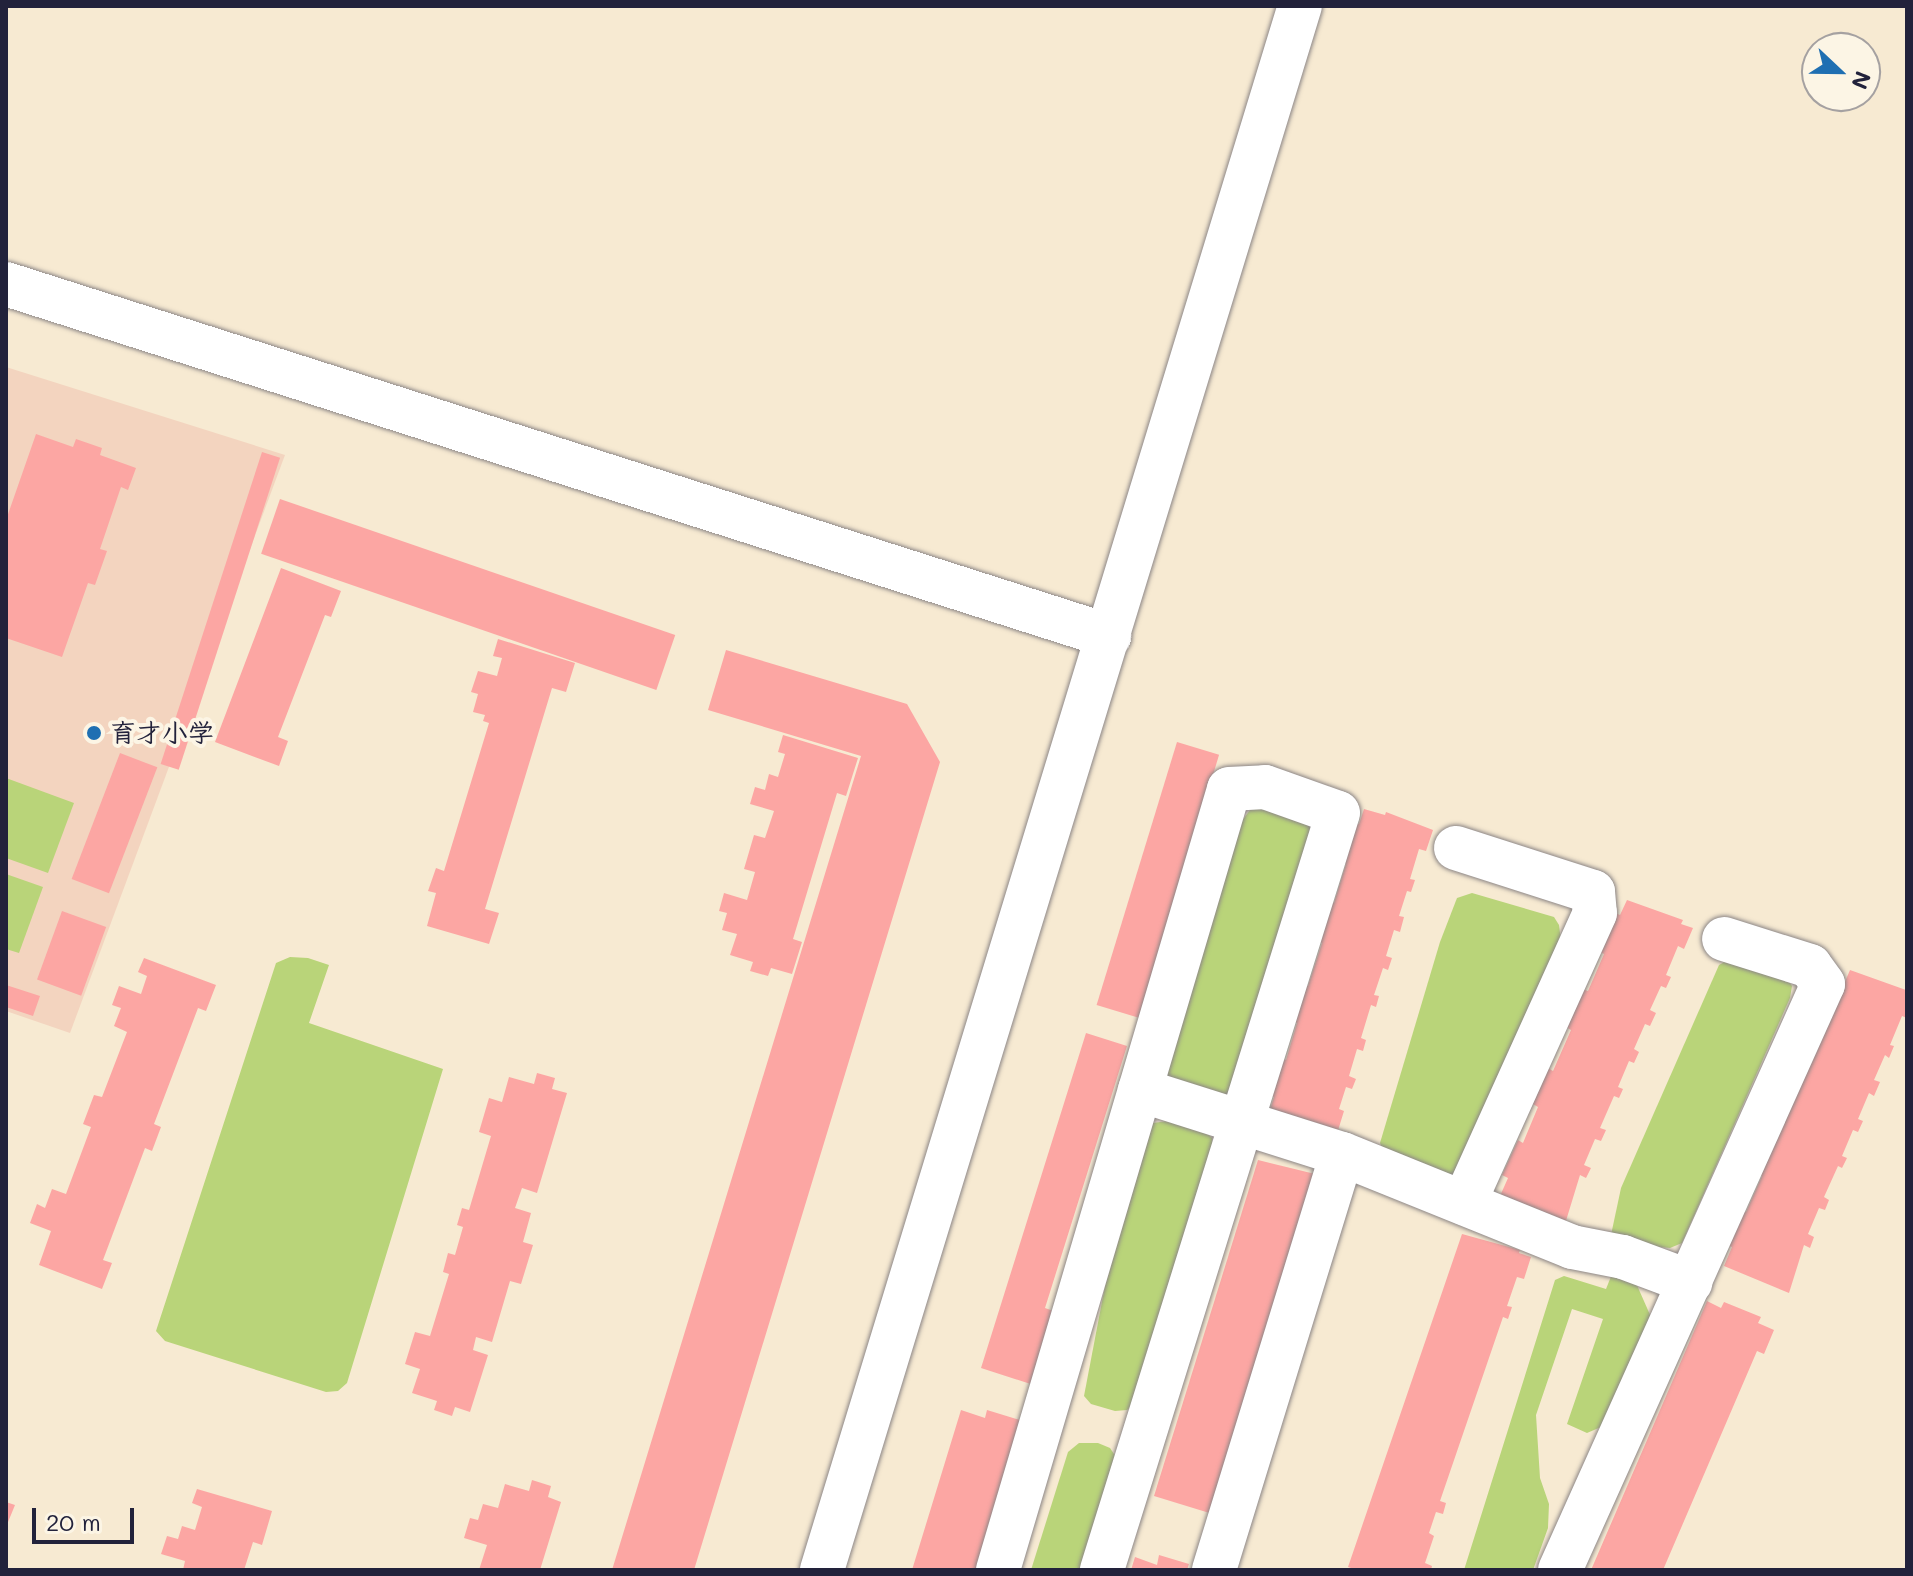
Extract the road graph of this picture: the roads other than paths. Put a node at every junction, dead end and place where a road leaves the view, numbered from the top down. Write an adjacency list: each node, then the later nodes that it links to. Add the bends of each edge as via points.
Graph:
1 (1300, 6): 3 (street)
2 (6, 284): 3 (street)
3 (1109, 636): 11 (street)
4 (1456, 848): 9 (street, via 1593,892 1595,913)
5 (1724, 939): 10 (street, via 1810,966 1823,984)
6 (1140, 1090): 7 (street); 7 (street, via 1229,789 1265,787 1338,813); 12 (street)
7 (1241, 1123): 8 (street); 13 (street)
8 (1342, 1154): 9 (street); 14 (street)
9 (1464, 1203): 10 (street, via 1572,1247 1623,1257)
10 (1690, 1282): 15 (street)
11 (822, 1570)
12 (998, 1570)
13 (1102, 1570)
14 (1214, 1570)
15 (1560, 1570)

